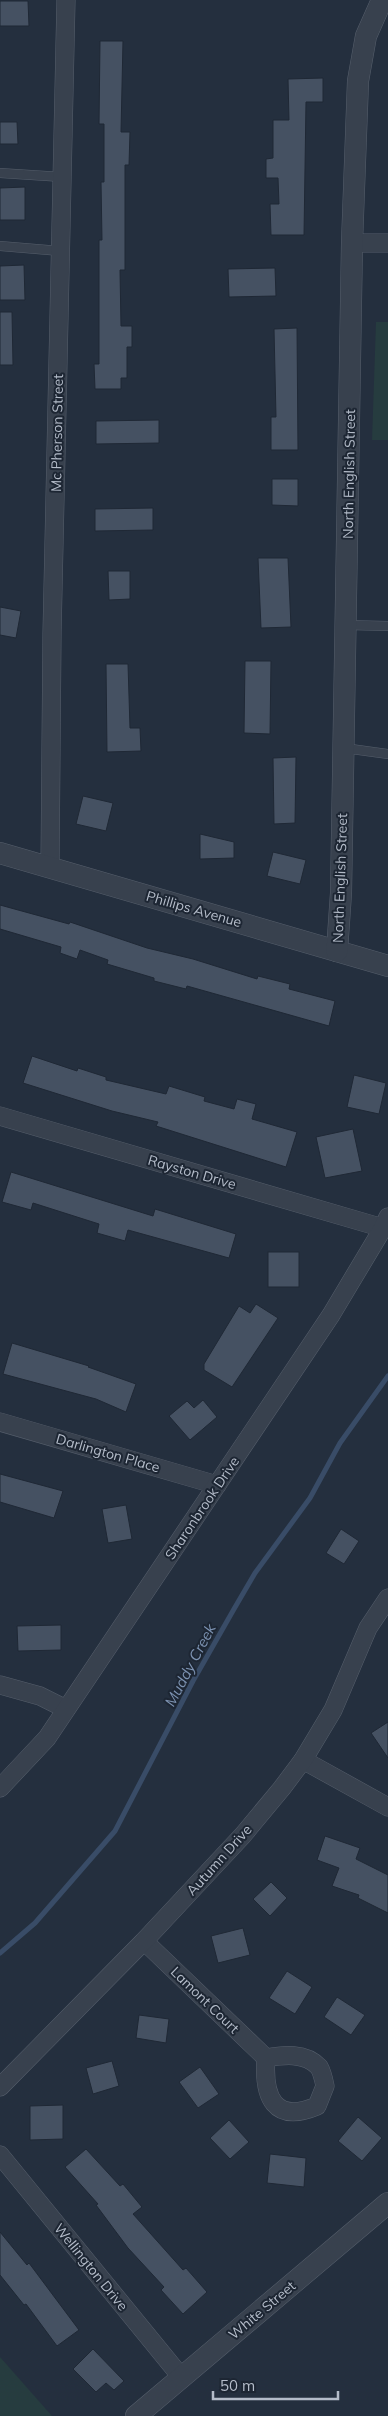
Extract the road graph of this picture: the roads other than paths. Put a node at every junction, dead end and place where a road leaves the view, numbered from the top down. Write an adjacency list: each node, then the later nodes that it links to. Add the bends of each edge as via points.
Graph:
1 (66, 0): 4 (street, Mc Pherson Street)
2 (382, 0): 5 (street, North English Street, via 366,36 358,81)
3 (0, 174): 4 (lane)
4 (62, 177): 8 (street, Mc Pherson Street)
5 (352, 243): 6 (street); 9 (street, North English Street)
6 (388, 244)
7 (0, 246): 8 (lane)
8 (60, 251): 14 (street, Mc Pherson Street)
9 (346, 626): 10 (lane); 11 (street, North English Street)
10 (388, 626)
11 (344, 748): 12 (lane); 15 (street, North English Street)
12 (388, 754)
13 (0, 853): 14 (street, Phillips Avenue)
14 (50, 867): 15 (street, Phillips Avenue)
15 (337, 951): 16 (street, Phillips Avenue)
16 (388, 966)
17 (0, 1116): 18 (street, Rayston Drive)
18 (386, 1222): 20 (street, Sharonbrook Drive, via 331,1316)
19 (0, 1422): 20 (street, Darlington Place)
20 (217, 1485): 23 (street, Sharonbrook Drive)
21 (388, 1598): 24 (street, Autumn Drive, via 368,1628 333,1710)
22 (0, 1684): 23 (street, via 40,1696)
23 (66, 1709): 25 (street, Sharonbrook Drive, via 47,1738)
24 (303, 1760): 26 (street); 27 (street, Autumn Drive, via 243,1835)
25 (0, 1788)
26 (388, 1807)
27 (144, 1941): 28 (street, Lamont Court); 29 (street, Autumn Drive)
28 (266, 2058)
29 (0, 2088)
30 (0, 2155): 32 (street, Wellington Drive)
31 (388, 2203): 32 (street, White Street)
32 (182, 2378): 33 (street, White Street)
33 (136, 2416)

